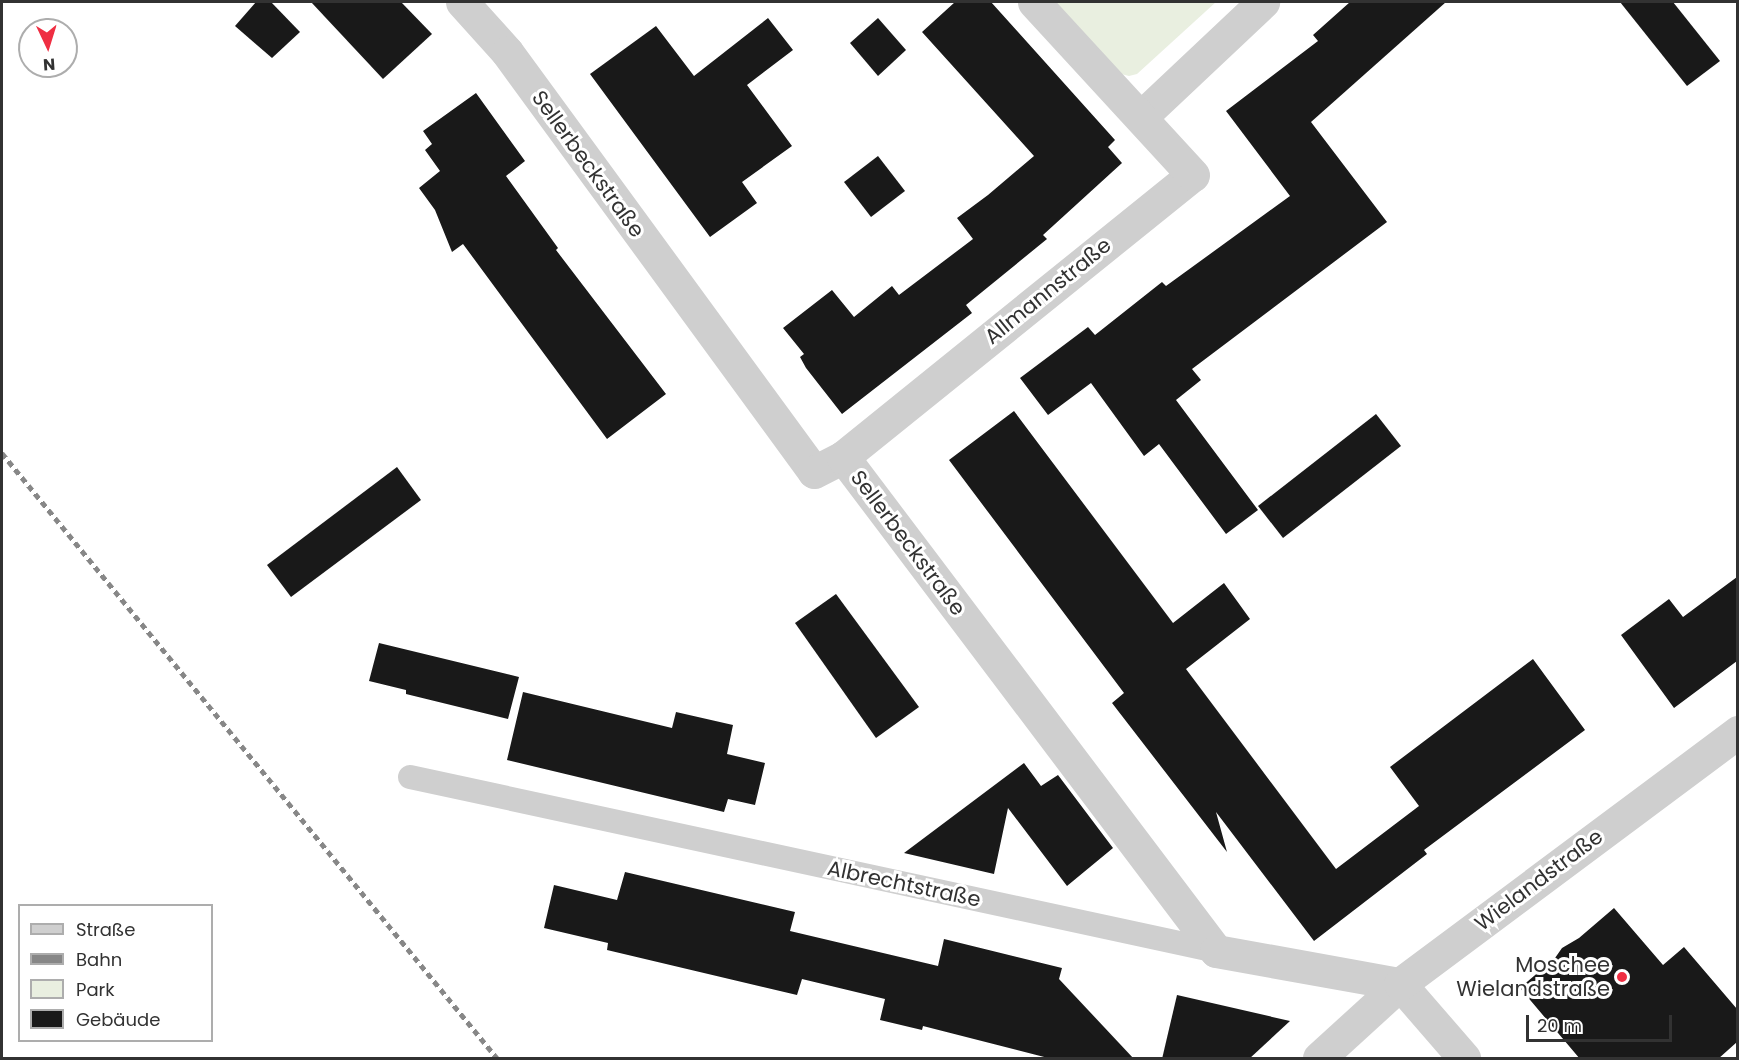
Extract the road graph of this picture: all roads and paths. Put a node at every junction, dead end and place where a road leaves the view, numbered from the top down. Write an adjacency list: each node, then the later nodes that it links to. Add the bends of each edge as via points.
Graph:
1 (462, 2): 5 (street, Sellerbeckstraße, via 507,52 814,472)
2 (1034, 2): 4 (street, Allmannstraße)
3 (1263, 2): 4 (street)
4 (1141, 117): 5 (street, Allmannstraße, via 1193,175)
5 (843, 457): 8 (street, Sellerbeckstraße)
6 (1737, 732): 9 (street, Wielandstraße)
7 (410, 777): 8 (lane, Albrechtstraße)
8 (1216, 951): 9 (street, Albrechtstraße)
9 (1400, 984): 10 (street, Wielandstraße); 11 (street)
10 (1318, 1059)
11 (1464, 1059)

